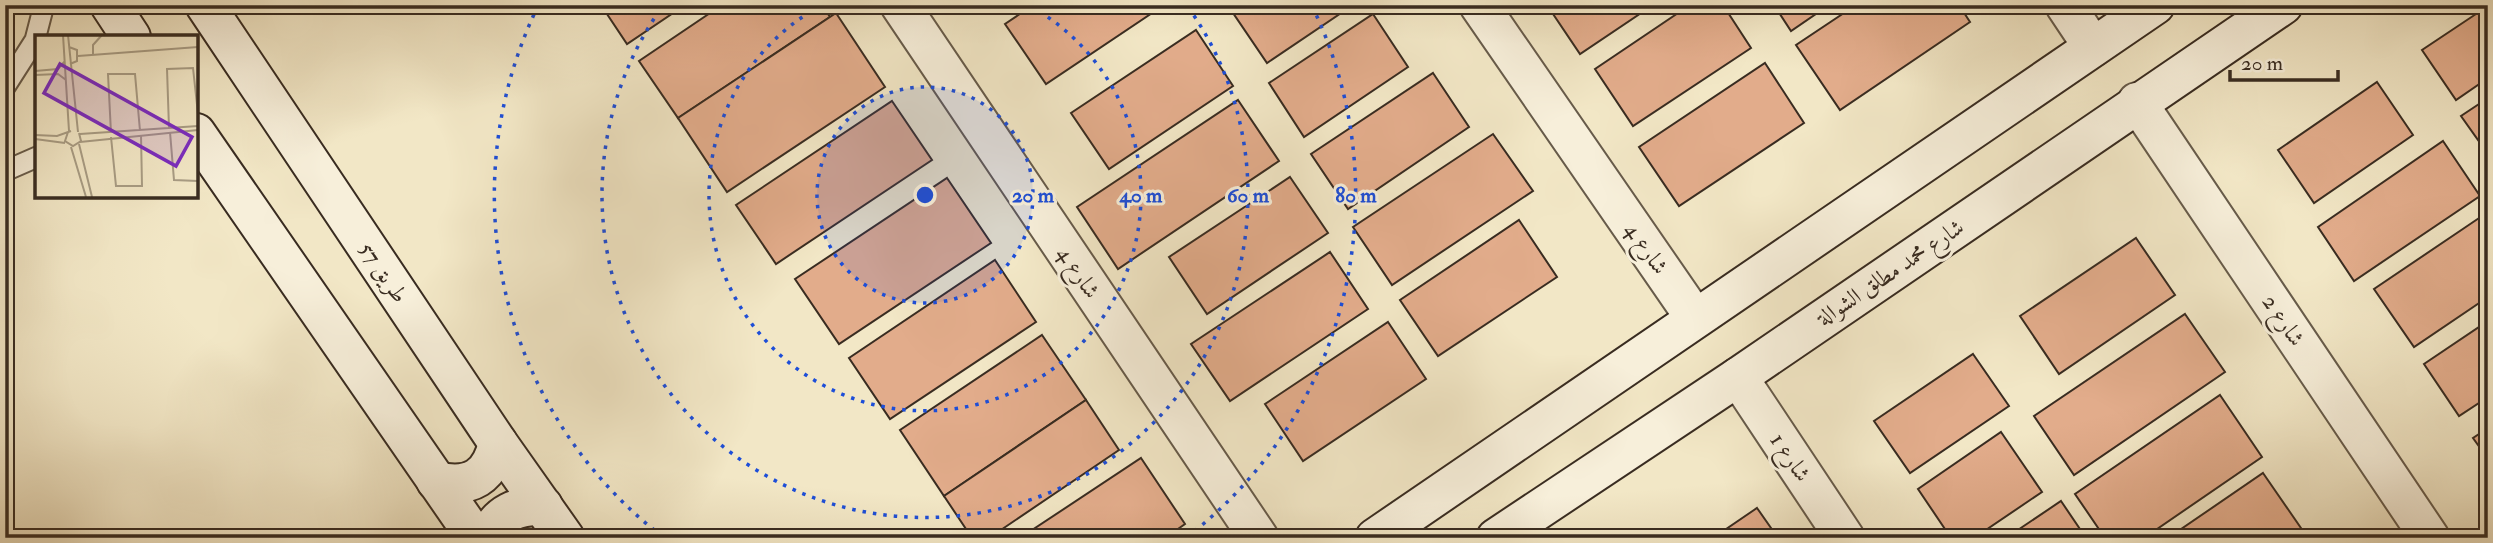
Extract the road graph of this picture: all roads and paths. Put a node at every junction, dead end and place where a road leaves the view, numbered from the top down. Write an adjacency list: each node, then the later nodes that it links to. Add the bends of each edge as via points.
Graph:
1 (44, 5): 9 (lane)
2 (110, 5): 10 (street)
3 (205, 5): 22 (street, طريق 57)
4 (900, 5): 28 (street, شارع 4)
5 (1479, 5): 20 (street, شارع 4)
6 (2065, 5): 12 (street)
7 (2155, 5): 12 (street)
8 (2273, 9): 14 (street, شارع محمد مطلق الشوالة)
9 (36, 35)
10 (130, 35)
11 (35, 40): 13 (lane)
12 (2093, 47): 20 (street)
13 (5, 88)
14 (2137, 103): 21 (street, شارع محمد مطلق الشوالة); 32 (street, شارع 2)
15 (198, 136): 19 (street)
16 (35, 158): 18 (lane)
17 (198, 169): 19 (lane)
18 (5, 171)
19 (252, 216): 23 (street)
20 (1695, 318): 29 (street)
21 (1738, 377): 30 (street, شارع محمد مطلق الشوالة); 31 (street, شارع 1)
22 (498, 443): 23 (street, via 494,460 470,482); 24 (street, طريق 57)
23 (436, 481): 25 (street)
24 (543, 506): 26 (street, via 511,511 498,520); 27 (street, طريق 57)
25 (476, 538)
26 (488, 538)
27 (565, 538)
28 (1259, 538)
29 (1375, 538)
30 (1496, 538)
31 (1845, 538)
32 (2430, 538)

